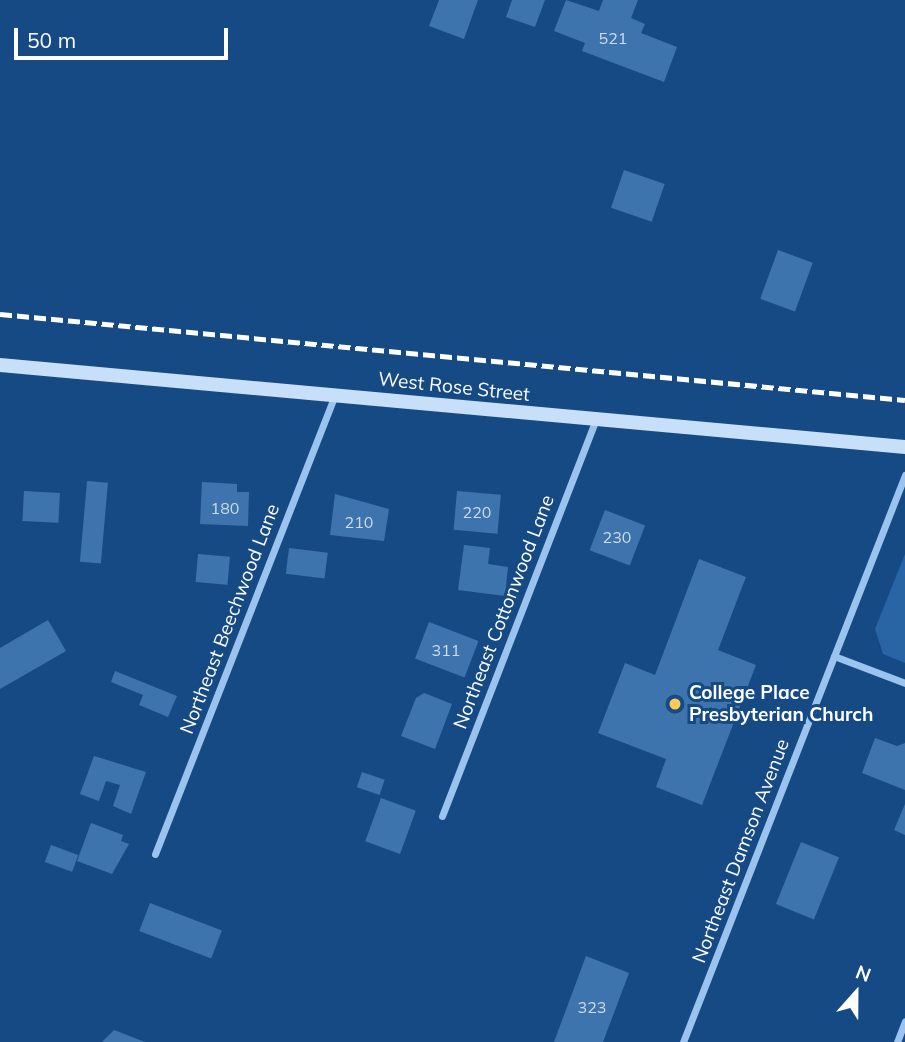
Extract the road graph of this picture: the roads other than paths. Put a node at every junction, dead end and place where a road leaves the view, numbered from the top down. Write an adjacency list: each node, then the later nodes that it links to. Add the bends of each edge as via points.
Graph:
1 (0, 365): 2 (main road, West Rose Street)
2 (335, 395): 3 (main road, West Rose Street); 9 (street, Northeast Beechwood Lane)
3 (595, 421): 4 (main road, West Rose Street); 8 (street, Northeast Cottonwood Lane)
4 (905, 447)
5 (905, 475): 6 (street, Northeast Damson Avenue)
6 (834, 656): 7 (street); 11 (street, Northeast Damson Avenue)
7 (905, 683)
8 (442, 816)
9 (155, 854)
10 (905, 1021): 12 (street)
11 (683, 1042)
12 (897, 1042)

